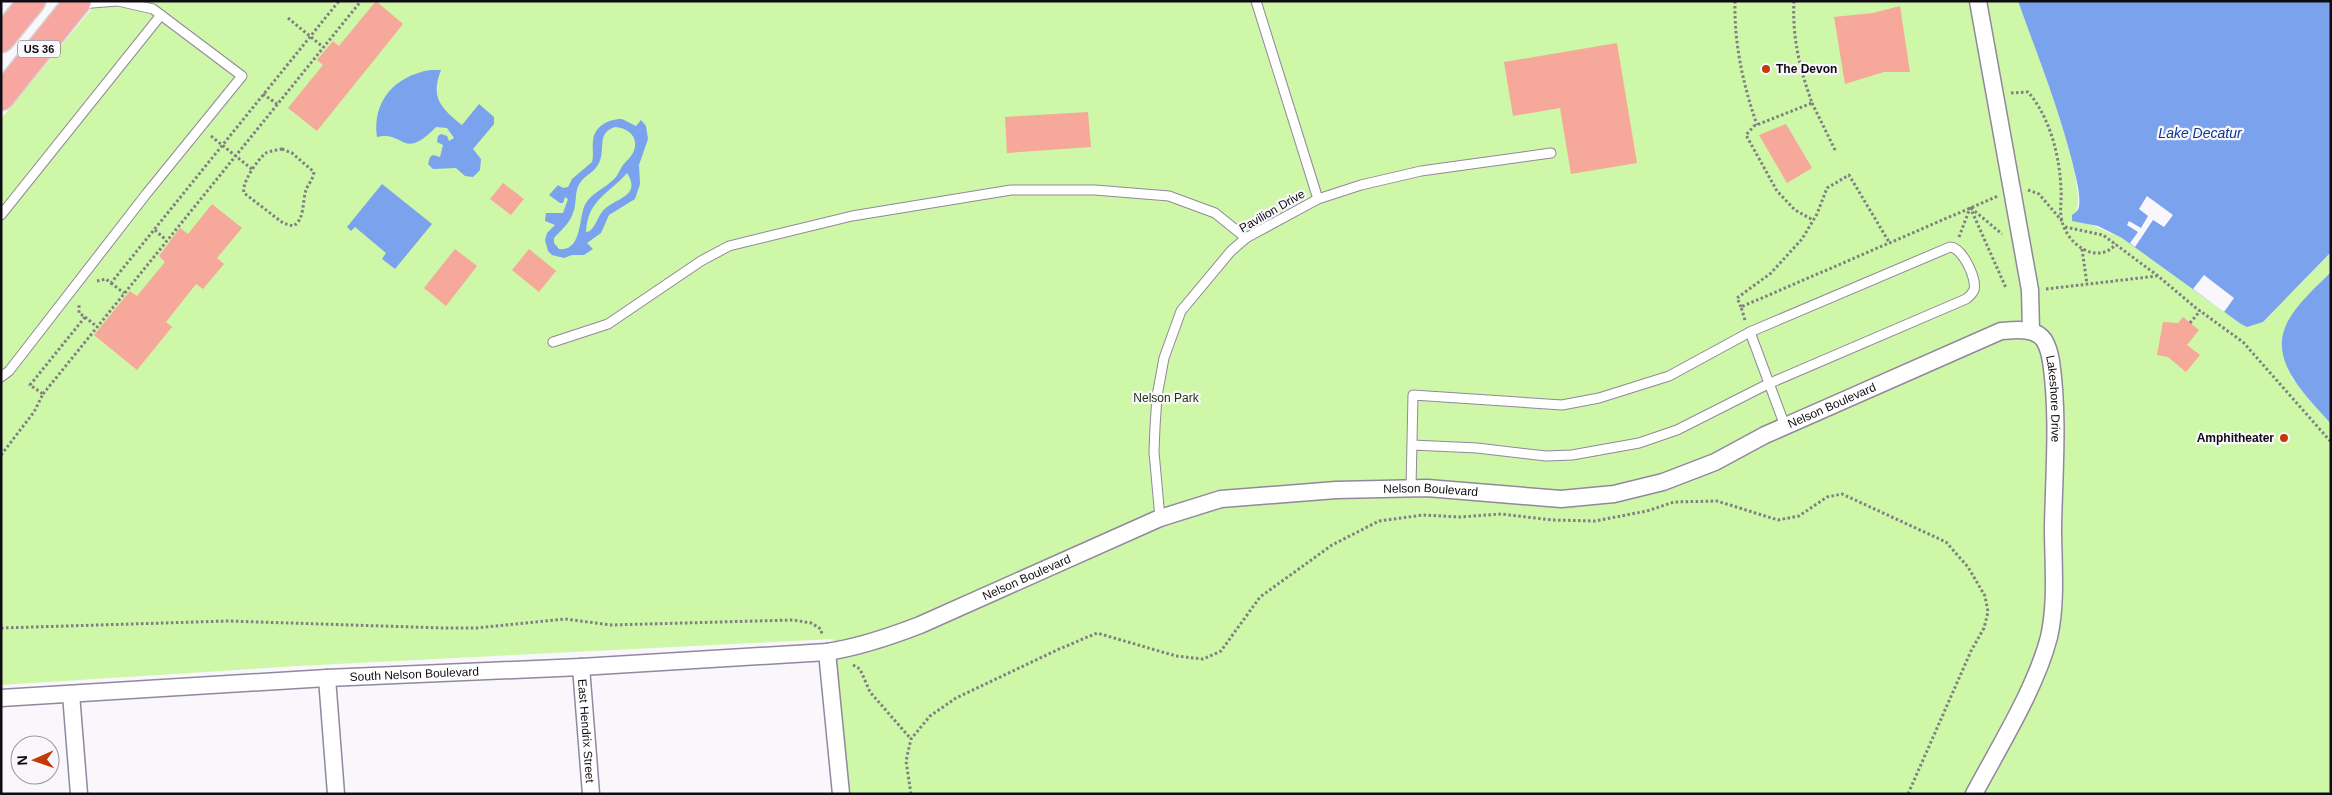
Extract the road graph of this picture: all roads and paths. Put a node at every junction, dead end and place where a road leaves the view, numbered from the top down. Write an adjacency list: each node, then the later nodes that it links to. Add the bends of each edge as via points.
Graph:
1 (32, 1): 13 (main road, US 36)
2 (118, 1): 9 (lane); 10 (lane)
3 (339, 1): 12 (path)
4 (361, 1): 14 (path)
5 (1256, 1): 28 (lane)
6 (1735, 1): 20 (path, via 1742,73)
7 (1794, 1): 18 (path, via 1796,48)
8 (1978, 1): 16 (street)
9 (76, 3): 17 (main road, US 36)
10 (154, 8): 21 (lane, via 242,76); 30 (lane)
11 (288, 18): 12 (path)
12 (310, 37): 14 (path); 15 (path)
13 (1, 39)
14 (323, 47): 19 (path)
15 (264, 94): 19 (path); 22 (path)
16 (1994, 95): 27 (street); 32 (path, via 2025,91 2035,100 2049,128 2059,168)
17 (1, 97)
18 (1812, 103): 20 (path); 24 (path)
19 (276, 104): 25 (path)
20 (1757, 124): 31 (path, via 1748,130 1747,140 1777,192 1795,210)
21 (200, 127): 22 (path); 58 (lane, via 9,371)
22 (222, 145): 25 (path); 34 (path)
23 (1551, 152): 28 (lane, Pavilion Drive, via 1397,175)
24 (1836, 152)
25 (235, 155): 26 (path); 36 (path)
26 (253, 170): 26 (path, via 267,153 282,149 311,168 314,177 305,192 296,224 283,223 244,193 243,185)
27 (2011, 192): 29 (path); 32 (path, via 2030,190 2039,194); 40 (street)
28 (1318, 199): 35 (lane, Pavilion Drive)
29 (1970, 207): 37 (path); 39 (path); 40 (path); 46 (path)
30 (1, 216)
31 (1813, 220): 37 (path, via 1827,188 1849,175); 50 (path, via 1802,239 1770,273 1737,298)
32 (2062, 221): 33 (path)
33 (2065, 228): 38 (path, via 2103,235); 41 (path)
34 (154, 230): 36 (path); 43 (path)
35 (1246, 238): 57 (lane, via 1215,213 1169,196 1095,190 1011,190 852,216 729,246 701,260 608,324); 66 (lane, Pavilion Drive, via 1198,289 1182,311 1171,338 1157,396 1155,427)
36 (166, 240): 48 (path)
37 (1889, 242): 50 (path)
38 (2116, 244): 41 (path, via 2102,254); 42 (path)
39 (1955, 247): 56 (lane); 59 (lane, via 1961,252 1974,283 1974,289 1966,299)
40 (2022, 247): 47 (street)
41 (2082, 249): 44 (path)
42 (2158, 276): 44 (path); 51 (path)
43 (112, 284): 45 (path, via 106,279 98,279); 48 (path)
44 (2087, 284): 47 (path)
45 (92, 287)
46 (2006, 288)
47 (2030, 290): 55 (street)
48 (124, 293): 54 (path)
49 (79, 301): 52 (path, via 79,312)
50 (1741, 307): 56 (path)
51 (2200, 311): 53 (path); 62 (path, via 2243,342)
52 (85, 317): 54 (path); 60 (path, via 30,385)
53 (2190, 323)
54 (97, 326): 60 (path)
55 (2031, 331): 61 (street, Nelson Boulevard, via 2002,331); 80 (street, Lakeshore Drive, via 2044,341 2051,359 2054,397 2053,598 2049,636 2018,710)
56 (1750, 332): 59 (lane); 63 (lane, via 1669,376 1590,400 1562,404 1413,395)
57 (553, 342)
58 (1, 377)
59 (1768, 384): 61 (lane); 63 (lane, via 1677,430 1601,451 1546,456)
60 (43, 394): 64 (path, via 34,412)
61 (1785, 426): 65 (street, Nelson Boulevard, via 1715,462 1663,482 1614,494 1561,499)
62 (2331, 442)
63 (1412, 445): 65 (lane)
64 (1, 455)
65 (1411, 488): 66 (street, Nelson Boulevard, via 1222,499)
66 (1160, 518): 68 (street, Nelson Boulevard, via 894,636)
67 (1, 628): 68 (path, via 228,621 477,628 565,619 611,625 793,620 811,622 820,629)
68 (827, 652): 69 (street, South Nelson Boulevard); 73 (path, via 860,669 870,692); 77 (street)
69 (581, 667): 70 (street, South Nelson Boulevard); 76 (street, East Hendrix Street)
70 (327, 678): 71 (street, South Nelson Boulevard); 75 (street)
71 (71, 694): 72 (street, South Nelson Boulevard); 74 (street)
72 (1, 698)
73 (911, 739): 78 (path, via 906,761); 79 (path, via 930,716 956,698 1097,633 1176,656 1203,659 1221,651 1260,597 1332,545 1379,521 1423,515 1460,518 1501,514 1595,521 1674,502 1716,501 1778,520 1798,516 1827,497 1842,494 1946,542 1968,567 1985,596 1988,612 1984,628 1970,651)
74 (79, 794)
75 (336, 794)
76 (591, 794)
77 (841, 794)
78 (911, 794)
79 (1908, 794)
80 (1974, 794)

